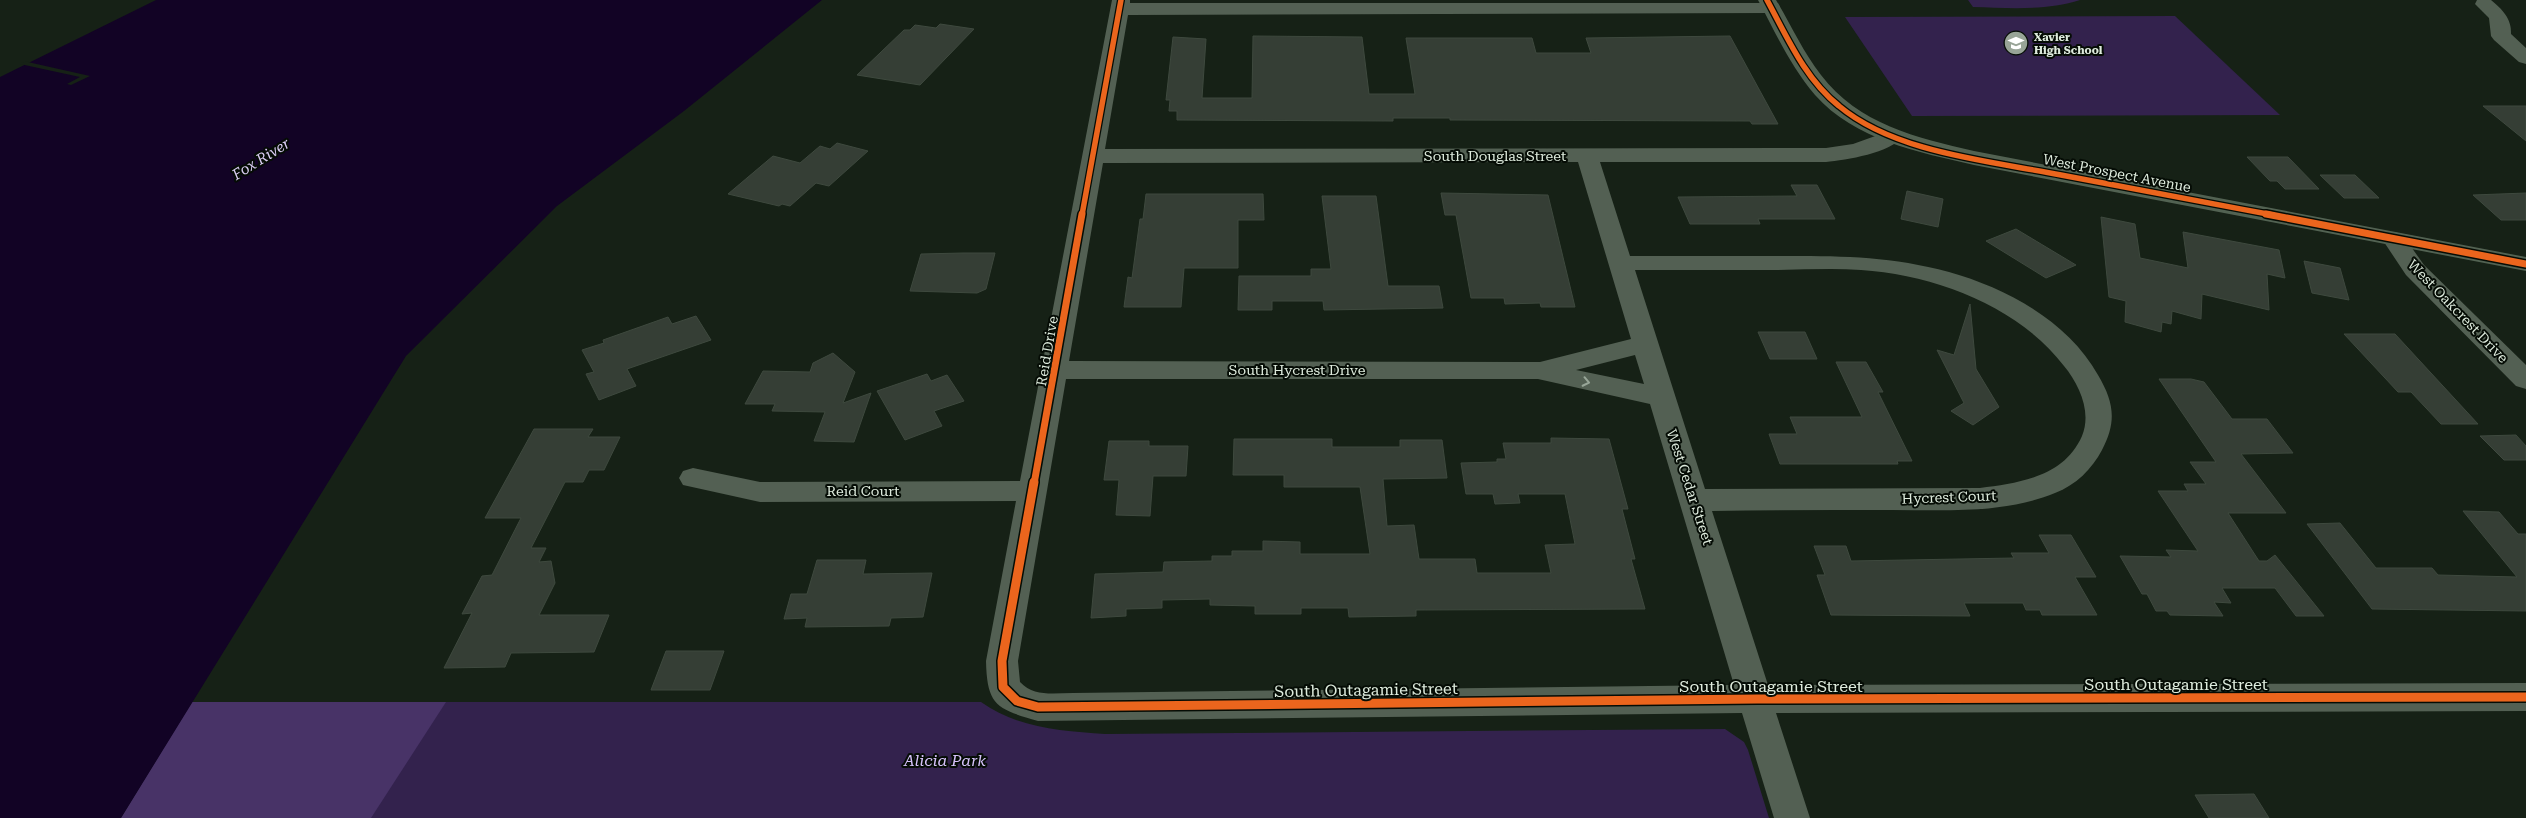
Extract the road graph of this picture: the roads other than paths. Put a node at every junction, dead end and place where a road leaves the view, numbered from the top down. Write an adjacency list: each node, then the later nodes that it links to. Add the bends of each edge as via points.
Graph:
1 (1769, 4): 3 (street); 7 (main road, West Prospect Avenue, via 1827,96 1861,120)
2 (2484, 4): 4 (street, via 2497,15 2502,26)
3 (1120, 5): 8 (street, Reid Drive)
4 (2501, 36): 5 (street); 6 (street)
5 (2526, 42)
6 (2526, 58)
7 (1892, 136): 9 (street, South Douglas Street, via 1859,150 1826,155); 10 (main road, West Prospect Avenue, via 1974,158)
8 (1093, 156): 9 (street, South Douglas Street); 14 (street, Reid Drive)
9 (1587, 156): 11 (street, West Cedar Street)
10 (2394, 239): 12 (main road, West Prospect Avenue); 16 (street, West Oakcrest Drive, via 2415,270)
11 (1620, 263): 13 (street, West Cedar Street); 20 (street, Hycrest Court, via 1861,263 1887,265 1939,278 1990,297 2038,325 2077,362 2090,382 2097,402 2100,420 2097,434 2079,462 2044,486 2016,494 1980,499)
12 (2526, 264)
13 (1644, 344): 15 (street, South Hycrest Drive); 17 (street, West Cedar Street)
14 (1056, 370): 15 (street, South Hycrest Drive); 19 (street, Reid Drive)
15 (1538, 370): 17 (street, South Hycrest Drive, one-way to 17)
16 (2526, 380)
17 (1661, 397): 20 (street, West Cedar Street)
18 (693, 478): 19 (street, Reid Court, via 760,492)
19 (1034, 491): 23 (street, Reid Drive, via 1002,661 1003,686)
20 (1694, 500): 22 (street, West Cedar Street)
21 (2526, 697): 22 (street, South Outagamie Street)
22 (1757, 699): 23 (street, South Outagamie Street, via 1073,707 1038,707); 24 (street, West Cedar Street)
23 (1017, 701)
24 (1792, 818)

